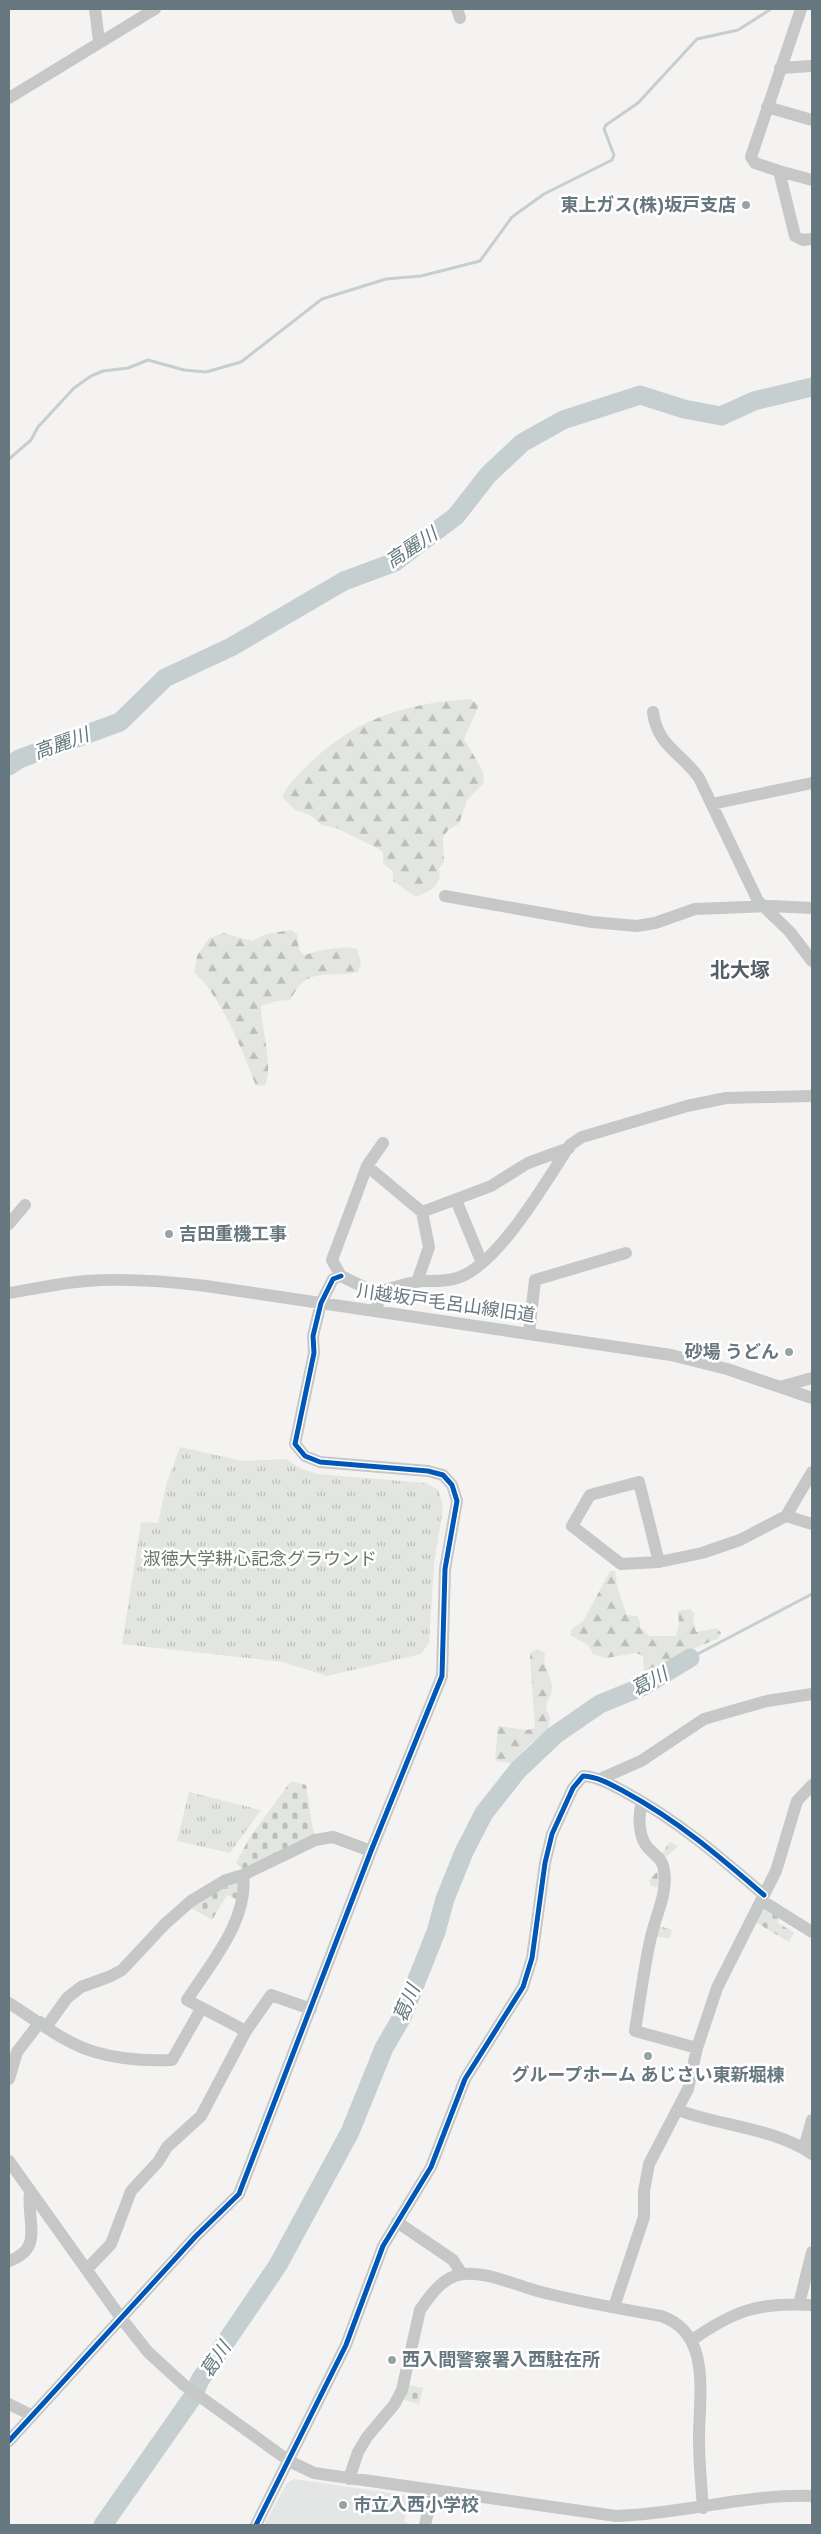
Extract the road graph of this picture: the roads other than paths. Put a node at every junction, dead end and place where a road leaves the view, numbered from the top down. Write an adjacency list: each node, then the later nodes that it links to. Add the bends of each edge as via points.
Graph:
1 (95, 9): 5 (street)
2 (155, 9): 5 (street)
3 (801, 9): 4 (street); 7 (street)
4 (807, 9)
5 (100, 42): 8 (street)
6 (812, 66): 7 (street)
7 (780, 68): 9 (street)
8 (9, 98)
9 (767, 107): 10 (street); 11 (street, via 750,158)
10 (812, 120)
11 (779, 170): 12 (street); 13 (street, via 795,236)
12 (812, 180)
13 (812, 240)
14 (653, 712): 16 (street, via 654,724 668,748 692,768)
15 (812, 783): 16 (street)
16 (712, 804): 18 (street)
17 (445, 896): 18 (street, via 592,922 637,926 695,910)
18 (762, 907): 19 (street); 20 (street, via 790,932)
19 (812, 908)
20 (812, 961)
21 (812, 1096): 23 (street, via 726,1098 687,1106 582,1137)
22 (383, 1143): 24 (street)
23 (569, 1148): 25 (street, via 528,1163 491,1186); 30 (street, via 514,1227)
24 (367, 1166): 27 (street); 31 (street, via 332,1260)
25 (456, 1200): 27 (street); 30 (street)
26 (25, 1205): 28 (street)
27 (422, 1212): 32 (street, via 429,1247)
28 (9, 1224)
29 (626, 1253): 37 (street, via 535,1280)
30 (482, 1263): 32 (street, via 458,1278)
31 (341, 1276): 33 (street, via 374,1292); 35 (street, via 333,1280)
32 (417, 1282): 33 (street)
33 (381, 1291): 36 (street)
34 (9, 1293): 35 (street, 川越坂戸毛呂山線旧道, via 84,1281 147,1280)
35 (321, 1303): 36 (street, 川越坂戸毛呂山線旧道); 49 (street, via 295,1444 312,1459 332,1464 428,1471 443,1475 452,1485 457,1501 445,1569 442,1676)
36 (376, 1311): 37 (street, 川越坂戸毛呂山線旧道)
37 (529, 1333): 39 (street, 川越坂戸毛呂山線旧道, via 671,1355)
38 (812, 1378): 39 (street)
39 (780, 1387): 40 (street, 川越坂戸毛呂山線旧道)
40 (812, 1398)
41 (812, 1472): 42 (street)
42 (786, 1516): 43 (street); 44 (street, via 740,1540 702,1554)
43 (812, 1524)
44 (659, 1562): 44 (street, via 621,1564 572,1526 590,1495 639,1482)
45 (812, 1694): 46 (street, via 767,1701 704,1719 641,1761)
46 (600, 1780): 48 (street); 65 (street, via 583,1776 560,1814 548,1849 534,1950 522,1986 465,2078 431,2168)
47 (812, 1785): 51 (street, via 797,1801 776,1870)
48 (642, 1802): 51 (street, via 691,1833); 58 (street, via 638,1812 642,1839 664,1868 665,1886 651,1936 635,2031)
49 (371, 1851): 50 (street, via 333,1837 316,1840); 55 (street)
50 (243, 1875): 54 (street, via 245,1890 232,1930 187,2000); 56 (street, via 226,1880 191,1901 122,1970 81,1987)
51 (762, 1897): 52 (street); 58 (street, via 725,1969)
52 (812, 1932)
53 (9, 2003): 56 (street)
54 (201, 2009): 56 (street, via 172,2060 96,2052 65,2039); 57 (street)
55 (311, 2009): 57 (street, via 271,1995); 73 (street, via 239,2194)
56 (43, 2024): 59 (street, via 17,2052)
57 (246, 2030): 68 (street, via 201,2116 167,2147 158,2162 131,2191 111,2244)
58 (697, 2048): 60 (street, via 688,2089)
59 (9, 2079)
60 (678, 2110): 62 (street, via 789,2141); 72 (street, via 646,2171 644,2217)
61 (812, 2120): 62 (street)
62 (808, 2151)
63 (9, 2161): 64 (street)
64 (30, 2191): 67 (street, via 29,2249 22,2256); 68 (street)
65 (397, 2222): 69 (street, via 454,2260); 78 (street, via 376,2260 346,2345)
66 (812, 2252): 70 (street)
67 (9, 2260)
68 (87, 2269): 73 (street)
69 (462, 2274): 72 (street, via 484,2276); 79 (street, via 439,2287 420,2310 402,2390 358,2452)
70 (799, 2304): 71 (street); 74 (street, via 756,2306 719,2321)
71 (812, 2305)
72 (614, 2308): 74 (street, via 674,2320)
73 (121, 2318): 76 (street); 78 (street, via 148,2352 184,2385)
74 (692, 2340): 82 (street, via 701,2385)
75 (9, 2404): 76 (street)
76 (31, 2415): 77 (street)
77 (9, 2441)
78 (289, 2461): 79 (street, via 314,2473); 85 (street)
79 (349, 2479): 80 (street)
80 (433, 2490): 83 (street); 84 (street)
81 (812, 2496): 82 (street, via 784,2496)
82 (702, 2508): 83 (street)
83 (615, 2521)
84 (430, 2524)
85 (256, 2525)

